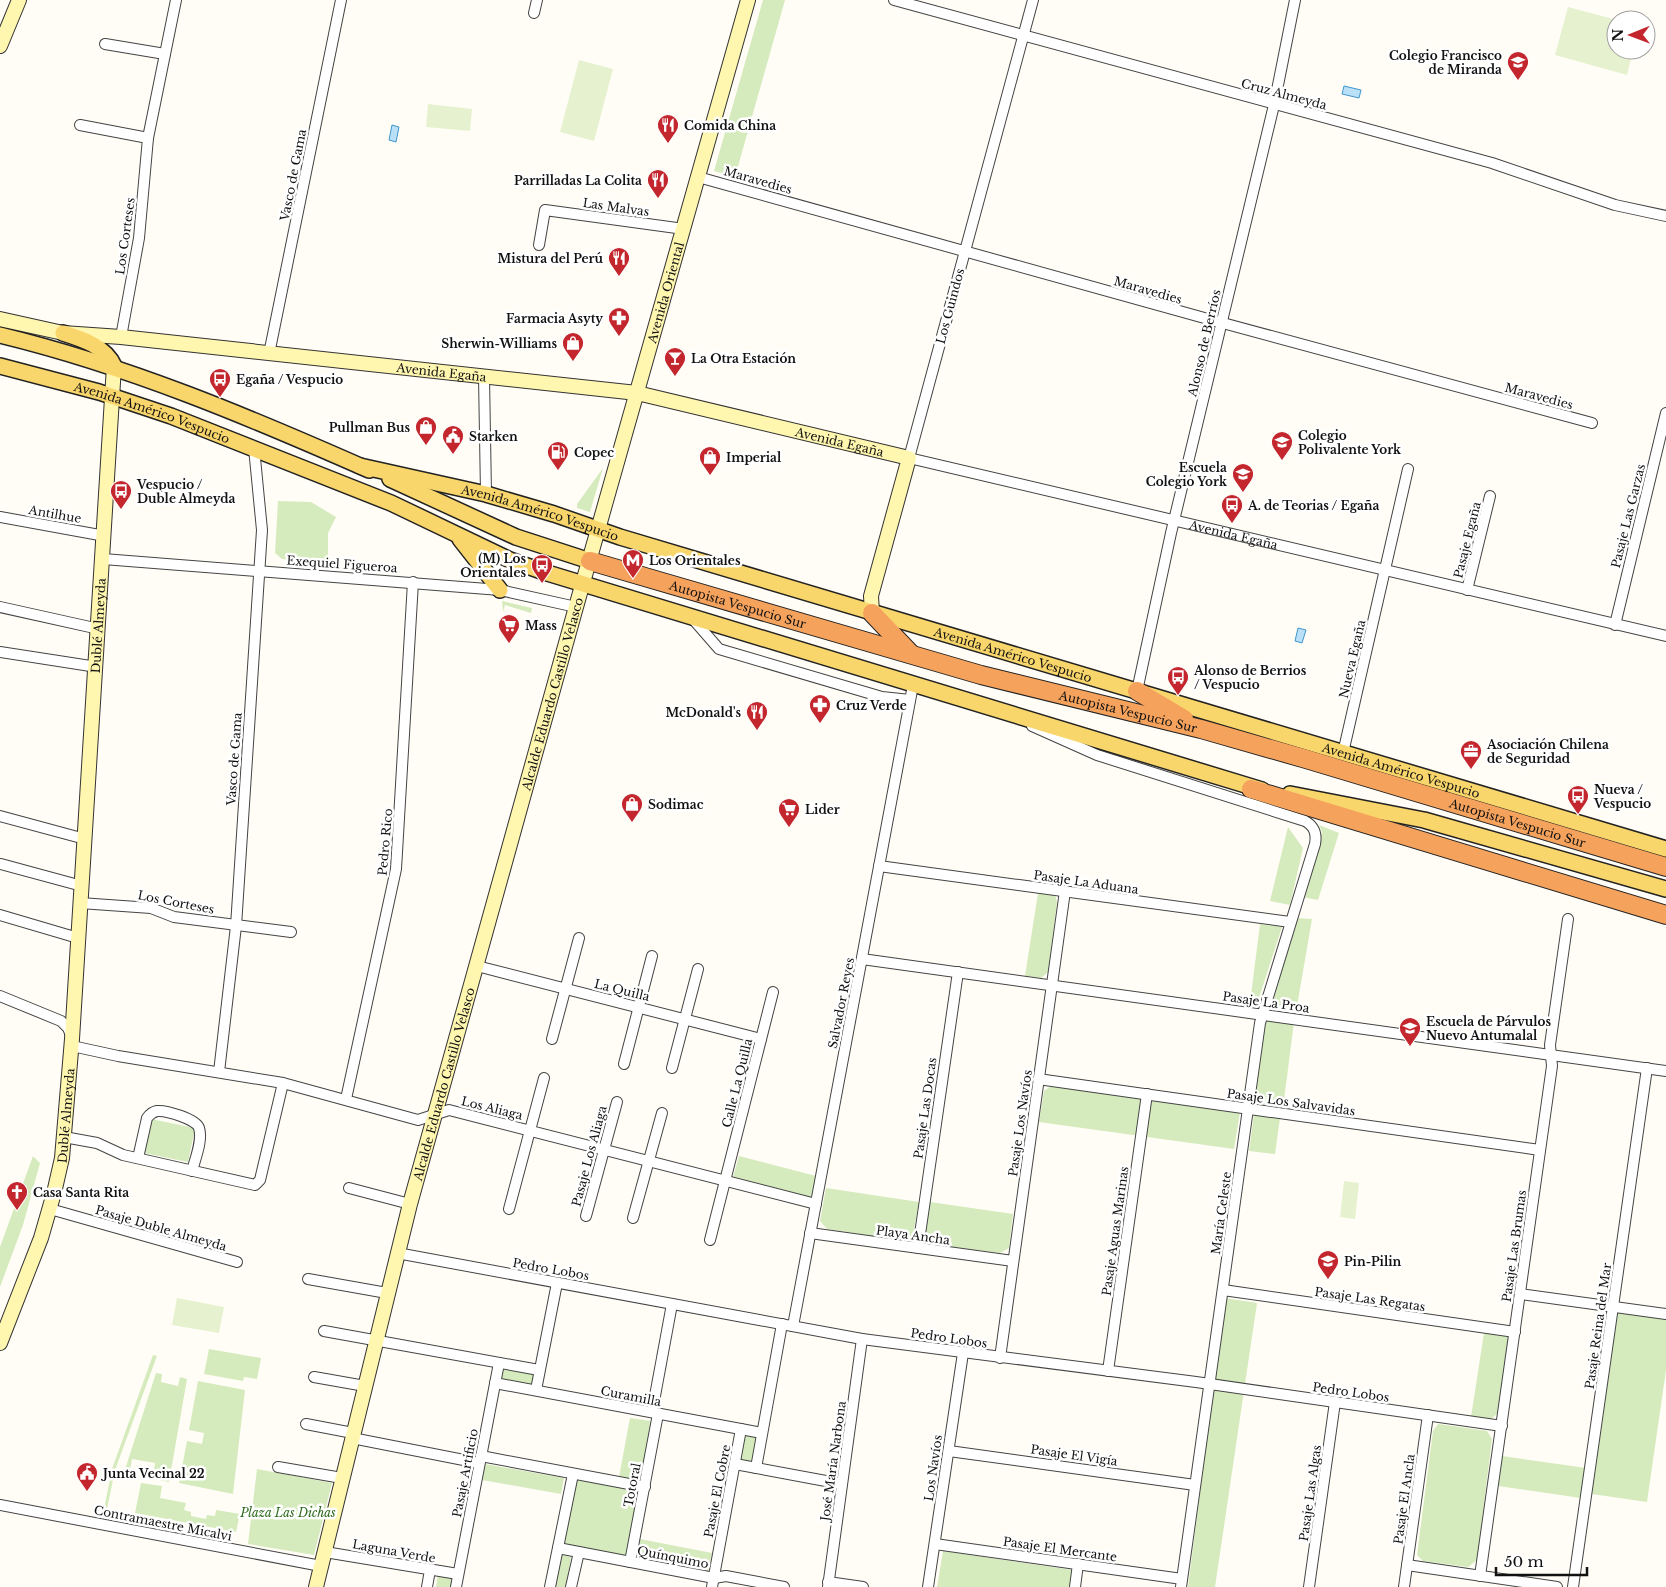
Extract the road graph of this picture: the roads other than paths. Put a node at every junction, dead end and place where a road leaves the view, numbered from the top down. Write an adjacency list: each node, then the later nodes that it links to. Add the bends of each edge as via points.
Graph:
1 (19, 0): 12 (main road)
2 (176, 0): 13 (street, Los Corteses)
3 (341, 0): 27 (street, Vasco de Gama)
4 (537, 0): 9 (street)
5 (748, 0): 17 (main road, Avenida Oriental)
6 (894, 0): 10 (street, Cruz Almeyda)
7 (1033, 0): 10 (street, Los Guindos)
8 (1295, 0): 14 (street, Alonso de Berríos)
9 (534, 13)
10 (1023, 36): 14 (street, Cruz Almeyda); 21 (street, Los Guindos)
11 (105, 44): 13 (street)
12 (0, 46)
13 (165, 54): 16 (street, Los Corteses)
14 (1274, 105): 18 (street, Cruz Almeyda, via 1492,163 1615,205); 23 (street, Alonso de Berríos)
15 (80, 125): 16 (street)
16 (148, 138): 26 (street, Los Corteses, via 139,238)
17 (698, 177): 19 (main road, Avenida Oriental); 21 (street, Maravedies)
18 (1666, 216)
19 (684, 229): 20 (street, Las Malvas, via 545,210); 31 (main road, Avenida Oriental)
20 (539, 244)
21 (965, 251): 23 (street, Maravedies); 36 (street, Los Guindos)
22 (0, 319): 24 (main road, Avenida Egaña)
23 (1221, 323): 34 (street, Maravedies); 42 (street, Alonso de Berríos)
24 (63, 333): 26 (main road, Avenida Egaña); 29 (main road, via 97,347)
25 (0, 335): 29 (main road, Avenida Américo Vespucio)
26 (121, 336): 27 (main road, Avenida Egaña)
27 (269, 354): 30 (main road, Avenida Egaña)
28 (0, 366): 32 (main road, Avenida Américo Vespucio)
29 (114, 366): 32 (main road, Dublé Almeyda); 37 (main road, Avenida Américo Vespucio)
30 (484, 377): 31 (main road, Avenida Egaña); 39 (street)
31 (637, 393): 36 (main road, Avenida Egaña); 43 (main road, Avenida Oriental)
32 (113, 396): 35 (main road, Avenida Américo Vespucio); 45 (main road, Dublé Almeyda)
33 (1666, 413): 58 (street, Pasaje Las Garzas)
34 (1592, 423)
35 (254, 448): 44 (main road, Avenida Américo Vespucio, via 391,503); 48 (street, Vasco de Gama, via 262,519)
36 (910, 458): 42 (street, Avenida Egaña); 56 (main road, Los Guindos, via 871,596)
37 (360, 466): 39 (main road, Avenida Américo Vespucio); 47 (main road, Avenida Américo Vespucio, via 516,537)
38 (1408, 469): 49 (street, Nueva Egaña)
39 (486, 494): 43 (main road, Avenida Américo Vespucio)
40 (1490, 496): 53 (street, Pasaje Egaña)
41 (0, 517): 45 (street, Antilhue)
42 (1174, 522): 49 (street, Avenida Egaña); 65 (street, Alonso de Berríos)
43 (599, 530): 47 (main road, Avenida Oriental); 56 (main road, Avenida Américo Vespucio)
44 (454, 533): 51 (main road, Avenida Américo Vespucio, via 510,560); 52 (main road)
45 (105, 536): 46 (main road, Dublé Almeyda)
46 (103, 559): 48 (street, Exequiel Figueroa); 59 (main road, Dublé Almeyda)
47 (590, 561): 51 (main road, Avenida Oriental); 62 (highway, Autopista Vespucio Sur)
48 (259, 570): 50 (street, Exequiel Figueroa); 86 (street, Vasco de Gama)
49 (1386, 571): 53 (street, Avenida Egaña); 69 (street, Nueva Egaña)
50 (414, 582): 52 (street, Exequiel Figueroa); 115 (street, Pedro Rico, via 396,869)
51 (583, 585): 55 (main road, Alcalde Eduardo Castillo Velasco); 57 (main road, Avenida Américo Vespucio)
52 (500, 590): 55 (street, Exequiel Figueroa)
53 (1468, 590): 58 (street, Avenida Egaña)
54 (0, 607): 59 (street)
55 (576, 607): 92 (main road, Alcalde Eduardo Castillo Velasco)
56 (872, 613): 62 (highway); 65 (main road, Avenida Américo Vespucio)
57 (692, 618): 64 (main road, Avenida Américo Vespucio); 66 (street, via 719,649 882,697)
58 (1615, 625): 60 (street, Avenida Egaña)
59 (99, 629): 63 (main road, Dublé Almeyda)
60 (1666, 636)
61 (0, 652): 63 (street)
62 (912, 655): 68 (highway, Autopista Vespucio Sur, via 1054,694)
63 (97, 667): 72 (main road, Dublé Almeyda)
64 (913, 685): 66 (street, Salvador Reyes); 67 (main road, Avenida Américo Vespucio)
65 (1137, 691): 68 (highway); 69 (main road, Avenida Américo Vespucio)
66 (910, 700): 76 (street, Salvador Reyes)
67 (1003, 711): 70 (main road, Avenida Américo Vespucio); 73 (street, Avenida Américo Vespucio, via 1097,755 1305,821 1315,830)
68 (1201, 729): 77 (highway, Autopista Vespucio Sur)
69 (1343, 753): 74 (main road, Avenida Américo Vespucio)
70 (1251, 789): 79 (main road, Avenida Américo Vespucio, via 1424,820); 82 (highway)
71 (0, 816): 72 (street)
72 (85, 839): 78 (main road, Dublé Almeyda)
73 (1314, 848): 85 (street, María Celeste)
74 (1666, 849)
75 (1, 864): 78 (street)
76 (879, 866): 80 (street, Pasaje La Aduana); 91 (street, Salvador Reyes)
77 (1666, 867)
78 (82, 886): 81 (main road, Dublé Almeyda)
79 (1666, 889)
80 (1065, 891): 85 (street, Pasaje La Aduana); 95 (street, Pasaje Los Navíos)
81 (80, 903): 86 (street, Los Corteses, via 151,908 174,917); 88 (main road, Dublé Almeyda)
82 (1666, 915)
83 (0, 916): 88 (street)
84 (1568, 919): 105 (street, Pasaje Las Brumas)
85 (1290, 922): 100 (street, María Celeste)
86 (236, 926): 87 (street, Los Corteses); 110 (street, Vasco de Gama)
87 (291, 932)
88 (78, 938): 104 (main road, Dublé Almeyda)
89 (579, 938): 96 (street)
90 (652, 956): 99 (street)
91 (862, 959): 94 (street, Pasaje La Proa); 130 (street, Salvador Reyes)
92 (477, 966): 96 (street, La Quilla); 119 (main road, Alcalde Eduardo Castillo Velasco)
93 (698, 969): 101 (street)
94 (958, 972): 95 (street, Pasaje La Proa); 137 (street, Pasaje Las Docas)
95 (1052, 985): 100 (street, Pasaje La Proa); 112 (street, Pasaje Los Navíos)
96 (565, 989): 99 (street, La Quilla); 102 (street)
97 (773, 992): 103 (street, Calle La Quilla)
98 (0, 996): 104 (street, via 61,1021 68,1028)
99 (639, 1008): 101 (street, La Quilla); 106 (street)
100 (1262, 1014): 105 (street, Pasaje La Proa); 117 (street, María Celeste)
101 (685, 1019): 103 (street, La Quilla); 107 (street)
102 (552, 1039)
103 (761, 1039): 127 (street, Calle La Quilla)
104 (72, 1042): 110 (street, Los Aliaga); 121 (main road, Dublé Almeyda)
105 (1551, 1055): 108 (street, Pasaje La Proa); 123 (street, Pasaje Las Brumas)
106 (624, 1064)
107 (672, 1068)
108 (1647, 1068): 109 (street, Pasaje La Proa); 147 (street, Pasaje Reina del Mar)
109 (1666, 1071)
110 (219, 1072): 113 (street, Los Aliaga)
111 (544, 1078): 120 (street)
112 (1038, 1079): 114 (street, Pasaje Los Salvavidas); 140 (street, Pasaje Los Navíos)
113 (283, 1083): 115 (street, Los Aliaga); 126 (street, via 260,1180 253,1185)
114 (1147, 1094): 117 (street, Pasaje Los Salvavidas); 160 (street, Pasaje Aguas Marinas)
115 (346, 1099): 119 (street, Los Aliaga, via 418,1120)
116 (617, 1102): 122 (street, Pasaje Los Aliaga)
117 (1248, 1108): 123 (street, Pasaje Los Salvavidas); 143 (street, María Celeste)
118 (662, 1113): 125 (street)
119 (435, 1115): 120 (street, Los Aliaga, via 449,1110); 129 (main road, Alcalde Eduardo Castillo Velasco)
120 (530, 1130): 122 (street, Los Aliaga); 132 (street)
121 (64, 1137): 124 (street, via 97,1143); 131 (main road, Dublé Almeyda)
122 (604, 1150): 125 (street, Los Aliaga); 133 (street, Pasaje Los Aliaga)
123 (1540, 1150): 145 (street, Pasaje Las Brumas)
124 (138, 1158): 126 (street); 126 (street, via 147,1118 151,1113 160,1111 194,1120 198,1125 200,1133)
125 (648, 1161): 127 (street, Los Aliaga); 134 (street)
126 (192, 1171)
127 (726, 1181): 130 (street, Los Aliaga); 136 (street)
128 (349, 1188): 129 (street)
129 (410, 1204): 138 (main road, Alcalde Eduardo Castillo Velasco)
130 (816, 1204): 135 (street, Salvador Reyes)
131 (50, 1209): 139 (street, Pasaje Duble Almeyda); 155 (main road, Dublé Almeyda)
132 (509, 1209)
133 (586, 1216)
134 (633, 1218)
135 (810, 1234): 137 (street, Playa Ancha); 150 (street, Salvador Reyes)
136 (710, 1240)
137 (918, 1248): 140 (street, Playa Ancha)
138 (397, 1253): 142 (street, Pedro Lobos); 144 (main road, Alcalde Eduardo Castillo Velasco)
139 (237, 1262)
140 (1013, 1262): 157 (street, Pasaje Los Navíos)
141 (308, 1279): 144 (street)
142 (557, 1282): 146 (street, Pedro Lobos); 159 (street)
143 (1222, 1290): 152 (street, Pasaje Las Regatas); 163 (street, María Celeste)
144 (387, 1293): 154 (main road, Alcalde Eduardo Castillo Velasco)
145 (1520, 1294): 147 (street); 152 (street, Pasaje Las Brumas)
146 (672, 1304): 149 (street, Pedro Lobos); 167 (street, Totoral)
147 (1613, 1307): 148 (street); 211 (street, Pasaje Reina del Mar)
148 (1666, 1314)
149 (782, 1324): 150 (street, Pedro Lobos); 172 (street)
150 (793, 1326): 153 (street, Pedro Lobos)
151 (324, 1331): 154 (street)
152 (1515, 1332): 170 (street, Pasaje Las Brumas)
153 (862, 1339): 156 (street, Pedro Lobos); 181 (street, José María Narbona)
154 (376, 1341): 158 (street); 164 (main road, Alcalde Eduardo Castillo Velasco)
155 (0, 1343)
156 (963, 1353): 157 (street, Pedro Lobos); 174 (street, Los Navíos)
157 (1000, 1358): 160 (street, Pedro Lobos)
158 (499, 1363): 159 (street); 162 (street, Pasaje Artificio)
159 (539, 1370): 165 (street)
160 (1108, 1371): 163 (street, Pedro Lobos)
161 (314, 1377): 164 (street)
162 (495, 1383): 165 (street, Curamilla); 175 (street, Pasaje Artificio)
163 (1209, 1384): 166 (street, Pedro Lobos); 182 (street, María Celeste)
164 (365, 1386): 173 (main road, Alcalde Eduardo Castillo Velasco)
165 (536, 1390): 167 (street, Curamilla)
166 (1336, 1402): 168 (street, Pedro Lobos); 208 (street, Pasaje Las Algas)
167 (655, 1413): 171 (street, Curamilla); 183 (street, Totoral)
168 (1428, 1416): 170 (street, Pedro Lobos); 191 (street, Pasaje El Ancla)
169 (306, 1424): 173 (street)
170 (1502, 1426): 195 (street, Pasaje Las Brumas)
171 (741, 1429): 172 (street, Curamilla); 176 (street, Pasaje El Cobre)
172 (762, 1433): 178 (street)
173 (353, 1436): 175 (street); 180 (main road, Alcalde Eduardo Castillo Velasco)
174 (949, 1450): 182 (street, Pasaje El Vigía); 185 (street, Los Navíos)
175 (480, 1460): 179 (street); 194 (street, Pasaje Artificio)
176 (735, 1464): 178 (street); 196 (street, Pasaje El Cobre)
177 (278, 1467): 180 (street)
178 (756, 1468): 181 (street)
179 (573, 1474): 183 (street); 186 (street)
180 (342, 1478): 187 (main road, Alcalde Eduardo Castillo Velasco)
181 (842, 1484): 198 (street, José María Narbona)
182 (1195, 1485): 197 (street, María Celeste)
183 (644, 1487): 189 (street, Totoral)
184 (0, 1505): 192 (street, Contramaestre Micalvi)
185 (935, 1544): 190 (street, Pasaje El Mercante); 206 (street, Los Navíos)
186 (558, 1548): 188 (street, Quínquimo); 202 (street)
187 (325, 1552): 192 (main road, Alcalde Eduardo Castillo Velasco); 193 (street, Laguna Verde)
188 (579, 1552): 189 (street, Quínquimo); 203 (street)
189 (630, 1562): 196 (street, Quínquimo)
190 (1078, 1564): 197 (street, Pasaje El Mercante); 207 (street)
191 (1407, 1565): 195 (street); 209 (street, Pasaje El Ancla)
192 (322, 1566): 199 (main road, Alcalde Eduardo Castillo Velasco)
193 (430, 1570): 194 (street, Laguna Verde); 200 (street)
194 (458, 1574): 201 (street, Pasaje Artificio)
195 (1480, 1576): 210 (street)
196 (713, 1582): 204 (street, Quínquimo, via 726,1576)
197 (1182, 1583)
198 (828, 1585): 205 (street)
199 (316, 1587)
200 (427, 1587)
201 (456, 1587)
202 (550, 1587)
203 (571, 1587)
204 (784, 1587)
205 (863, 1587)
206 (928, 1587)
207 (1075, 1587)
208 (1309, 1587)
209 (1404, 1587)
210 (1557, 1587)
211 (1573, 1587)

